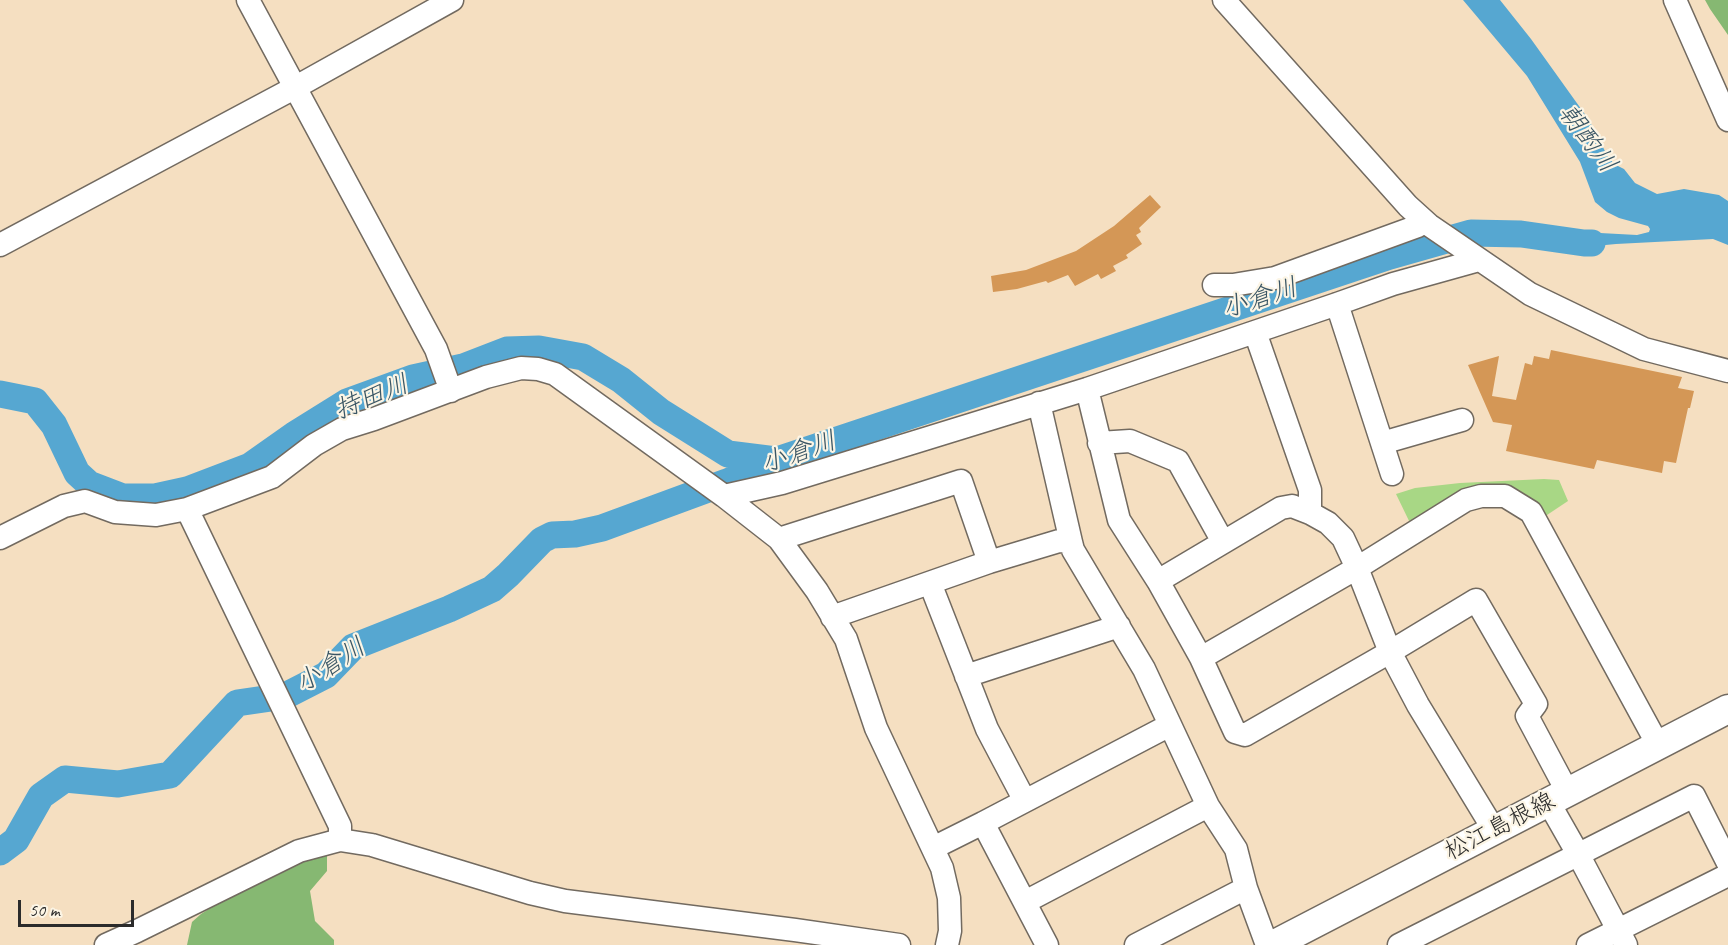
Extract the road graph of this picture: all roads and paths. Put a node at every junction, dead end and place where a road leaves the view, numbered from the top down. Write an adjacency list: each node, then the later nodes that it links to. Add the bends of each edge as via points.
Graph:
1 (248, 0): 5 (street)
2 (452, 0): 5 (street)
3 (1224, 0): 7 (street)
4 (1675, 0): 6 (street)
5 (296, 87): 8 (street); 14 (street, via 438,354)
6 (1728, 120)
7 (1423, 226): 9 (street); 10 (street, via 1275,278)
8 (0, 245)
9 (1474, 257): 11 (street); 13 (street, via 1530,294 1644,349)
10 (1214, 285)
11 (1337, 304): 12 (street); 19 (street)
12 (1255, 332): 15 (street); 23 (street, via 1310,490)
13 (1728, 371)
14 (450, 388): 21 (street, via 521,368 555,374); 22 (street, via 342,429 272,477)
15 (1087, 389): 16 (street); 18 (street)
16 (1039, 403): 21 (street, via 783,483); 26 (street)
17 (1462, 420): 19 (street)
18 (1099, 443): 27 (street, via 1130,441 1178,461); 30 (street, via 1119,520)
19 (1382, 443): 20 (street)
20 (1392, 474)
21 (721, 494): 25 (street)
22 (187, 509): 24 (street, via 156,515 115,512 85,501 64,506); 45 (street, via 340,826)
23 (1310, 513): 27 (street, via 1292,506 1281,508); 29 (street, via 1343,538)
24 (0, 538)
25 (779, 539): 28 (street, via 961,482); 32 (street)
26 (1071, 542): 28 (street); 33 (street)
27 (1223, 542): 30 (street)
28 (989, 562): 31 (street)
29 (1357, 568): 34 (street); 35 (street); 39 (street, via 1466,500 1505,496 1531,512)
30 (1158, 581): 35 (street)
31 (930, 583): 32 (street); 36 (street)
32 (832, 616): 46 (street, via 846,639 876,728)
33 (1119, 626): 36 (street); 38 (street)
34 (1390, 652): 35 (street, via 1245,735 1235,732); 40 (street, via 1476,600 1536,704 1527,716); 44 (street)
35 (1201, 658)
36 (966, 676): 41 (street, via 987,729)
37 (1728, 709): 39 (main road, 松江島根線)
38 (1170, 725): 41 (street); 42 (street)
39 (1658, 745): 40 (main road, 松江島根線)
40 (1559, 798): 44 (main road, 松江島根線); 47 (street)
41 (1025, 801): 43 (street)
42 (1208, 806): 50 (street, via 1236,849); 51 (street)
43 (983, 823): 46 (street); 51 (street)
44 (1494, 830): 59 (main road, 松江島根線)
45 (340, 840): 53 (street, via 298,851); 54 (street, via 372,845 565,901)
46 (933, 848): 55 (street, via 949,898)
47 (1578, 854): 48 (street, via 1694,796); 52 (street); 60 (street)
48 (1728, 863)
49 (1728, 875): 52 (street)
50 (1246, 888): 57 (street); 58 (street)
51 (1025, 902): 56 (street)
52 (1622, 937): 61 (street)
53 (106, 945)
54 (899, 945)
55 (947, 945)
56 (1047, 945)
57 (1136, 945)
58 (1267, 945)
59 (1273, 945)
60 (1399, 945)
61 (1588, 945)

